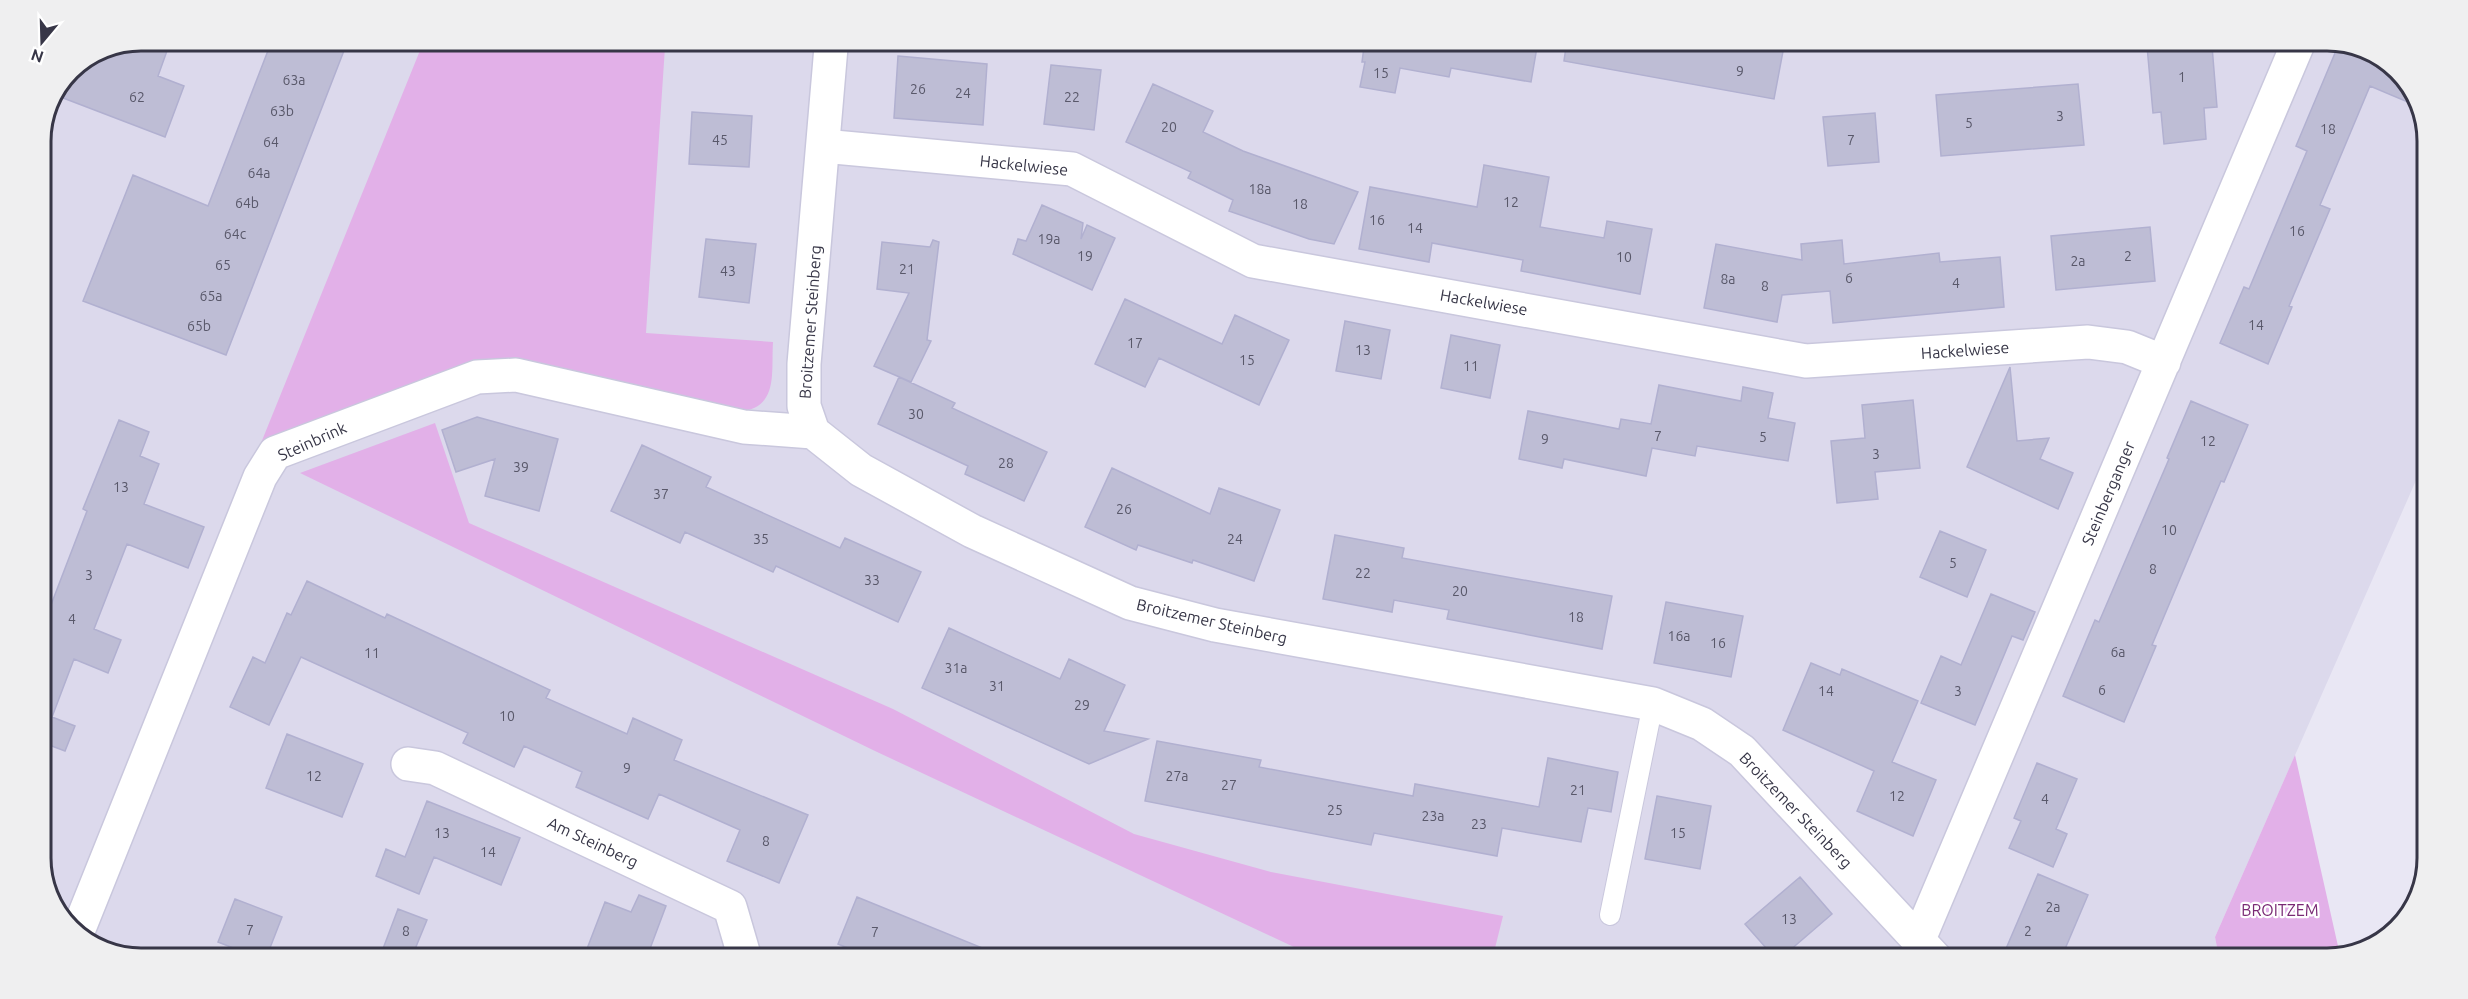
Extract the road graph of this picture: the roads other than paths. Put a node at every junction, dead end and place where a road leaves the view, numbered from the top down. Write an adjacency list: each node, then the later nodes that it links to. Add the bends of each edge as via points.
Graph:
1 (831, 51): 3 (street, Broitzemer Steinberg)
2 (2295, 51): 4 (street, Steinberganger)
3 (823, 146): 4 (street, Hackelwiese, via 1072,169 1253,261 1806,360 2088,342 2127,347); 5 (street, Broitzemer Steinberg, via 804,364 804,406)
4 (2164, 362): 12 (street, Steinberganger)
5 (813, 432): 6 (street, Broitzemer Steinberg, via 861,470 909,498 1130,603 1215,625); 9 (street, Steinbrink, via 744,428 516,375 477,377 275,453 260,477)
6 (1653, 704): 8 (lane); 11 (street, Broitzemer Steinberg, via 1702,724 1742,751)
7 (408, 764): 10 (street, Am Steinberg, via 435,768 730,907)
8 (1610, 915)
9 (81, 924)
10 (742, 948)
11 (1926, 948)
12 (1927, 948)

